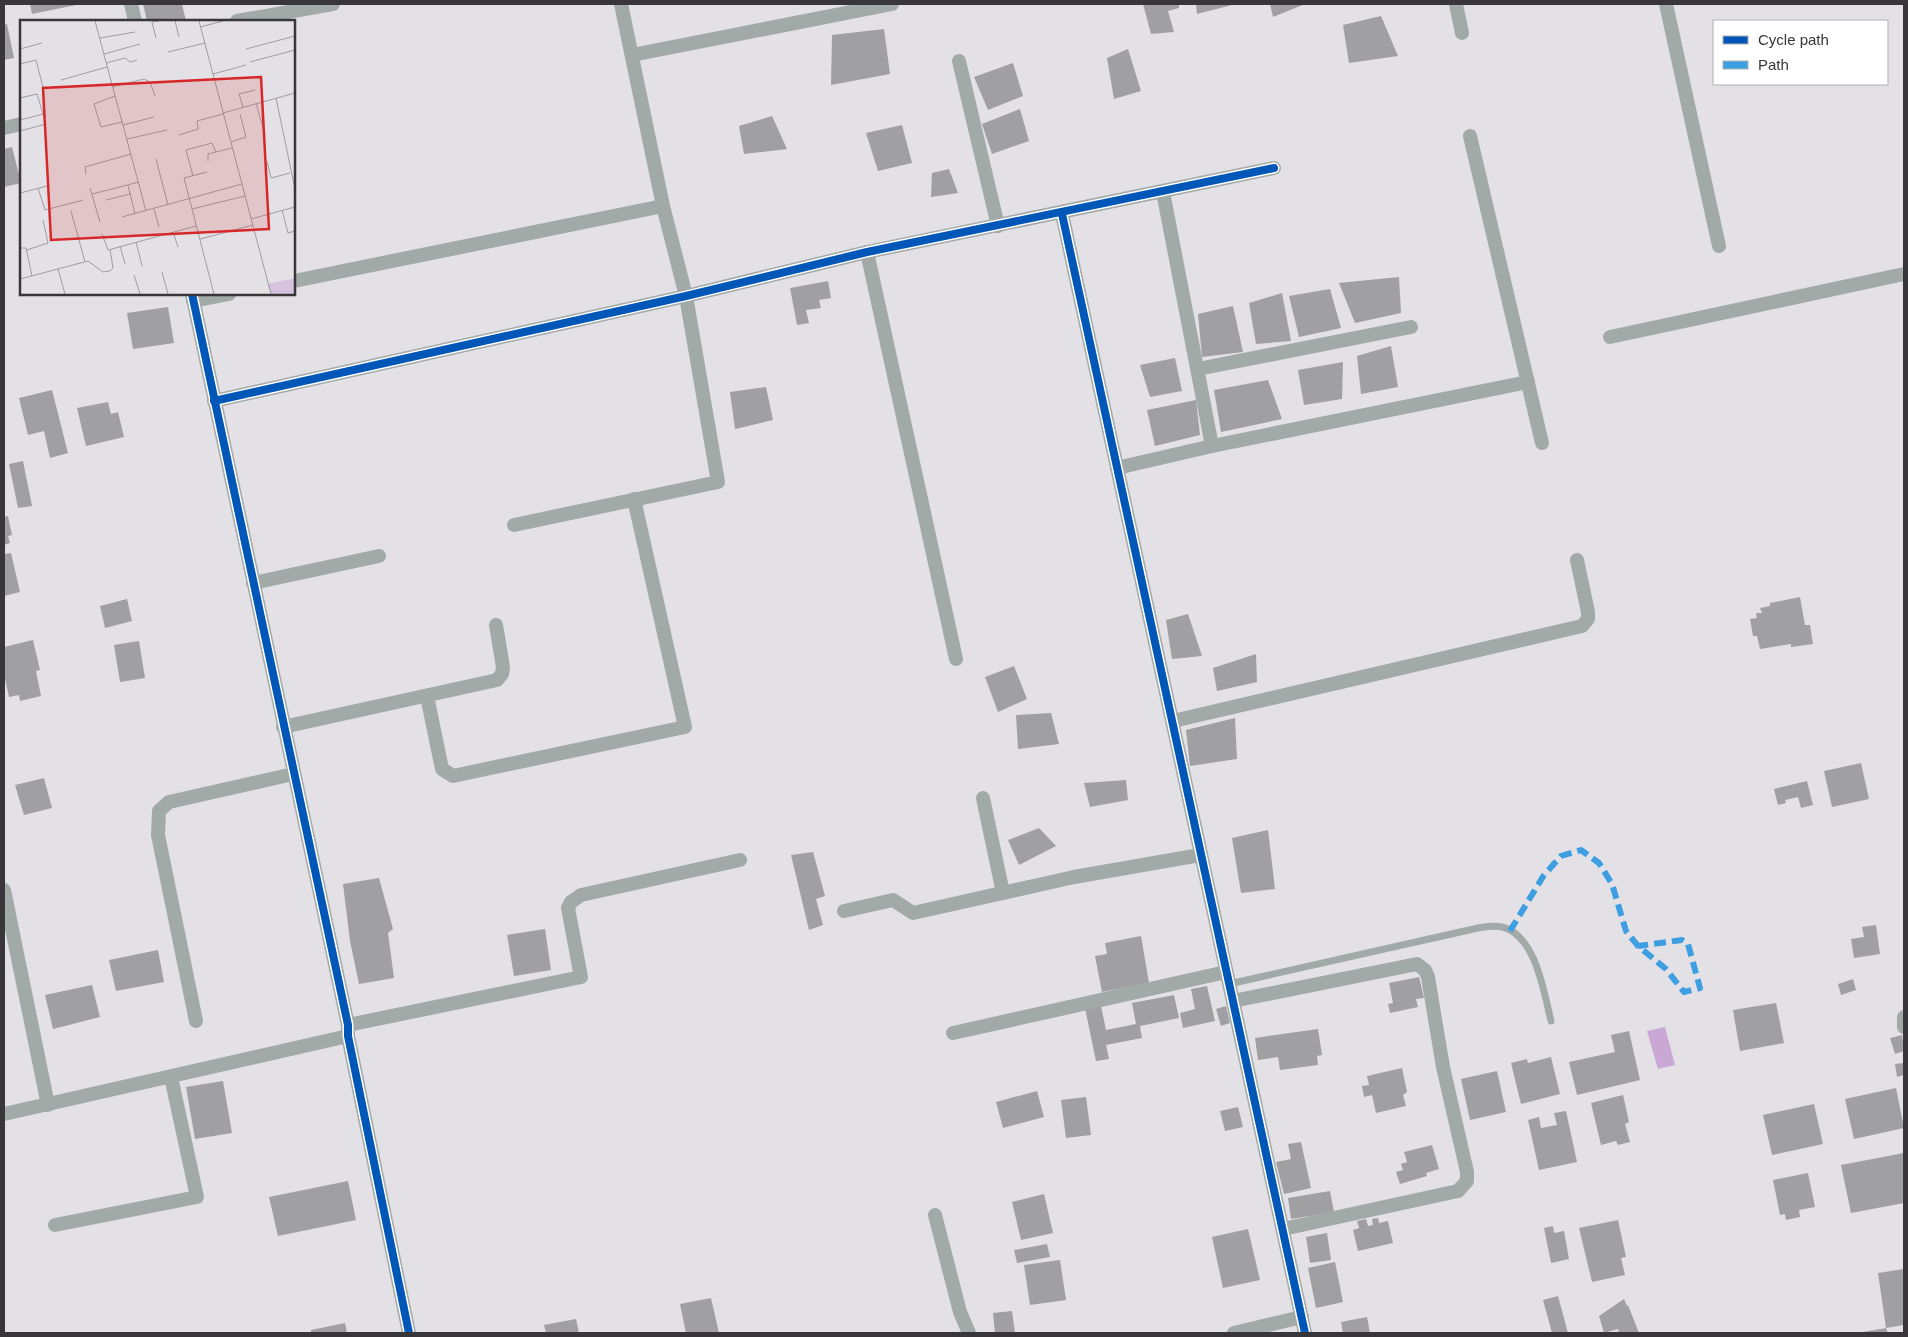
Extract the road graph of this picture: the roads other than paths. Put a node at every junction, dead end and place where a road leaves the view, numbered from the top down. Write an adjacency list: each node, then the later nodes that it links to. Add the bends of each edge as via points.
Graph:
1 (131, 4): 8 (street)
2 (333, 4): 9 (street)
3 (621, 4): 11 (street)
4 (892, 4): 7 (street)
5 (1456, 4): 10 (street)
6 (1666, 4): 21 (street)
7 (836, 9): 11 (street)
8 (135, 20)
9 (243, 20)
10 (1462, 33)
11 (632, 56): 18 (street)
12 (959, 61): 20 (street)
13 (20, 124): 14 (street)
14 (4, 128)
15 (1470, 136): 31 (street)
16 (1274, 168): 17 (street)
17 (1163, 192): 19 (street); 30 (street)
18 (663, 206): 24 (street); 26 (street)
19 (1062, 214): 20 (street); 35 (street)
20 (998, 226): 22 (street)
21 (1718, 246)
22 (867, 252): 26 (street); 42 (street)
23 (1904, 274): 29 (street)
24 (295, 281)
25 (217, 295): 27 (street)
26 (686, 296): 32 (street); 36 (street, via 718,482)
27 (192, 297): 32 (street)
28 (1411, 327): 30 (street)
29 (1610, 337)
30 (1198, 369): 34 (street)
31 (1528, 382): 33 (street); 34 (street)
32 (214, 401): 40 (street)
33 (1542, 443)
34 (1212, 446): 35 (street)
35 (1117, 468): 44 (street)
36 (634, 499): 37 (street); 43 (street, via 685,727 453,776 442,769)
37 (514, 525)
38 (379, 556): 40 (street)
39 (1577, 560): 44 (street, via 1588,612 1588,620 1582,626)
40 (253, 583): 45 (street)
41 (496, 625): 43 (street, via 503,667 497,680)
42 (956, 660)
43 (427, 696): 45 (street)
44 (1173, 721): 48 (street)
45 (283, 727): 46 (street)
46 (293, 774): 56 (street, via 169,802 159,812 158,835); 59 (street)
47 (983, 798): 51 (street)
48 (1200, 855): 51 (street); 53 (street)
49 (740, 860): 59 (street, via 581,895 571,902 568,908 581,978)
50 (4, 890): 62 (street)
51 (1003, 893): 52 (street, via 913,913 893,900)
52 (844, 911)
53 (1228, 978): 54 (street); 57 (lane, via 1478,928 1502,927 1521,937 1538,970); 60 (street)
54 (1233, 1001): 66 (street); 66 (street, via 1417,964 1428,977 1467,1181 1458,1192)
55 (1904, 1017): 58 (street)
56 (196, 1021)
57 (1551, 1021)
58 (1904, 1027)
59 (348, 1030): 61 (street); 68 (street)
60 (953, 1033)
61 (171, 1077): 62 (street); 65 (street, via 197,1197)
62 (48, 1105): 63 (street)
63 (4, 1114)
64 (935, 1215): 69 (street, via 960,1312)
65 (54, 1225)
66 (1283, 1229): 67 (street)
67 (1302, 1318): 70 (street); 71 (street)
68 (409, 1333)
69 (969, 1333)
70 (1234, 1333)
71 (1305, 1333)

